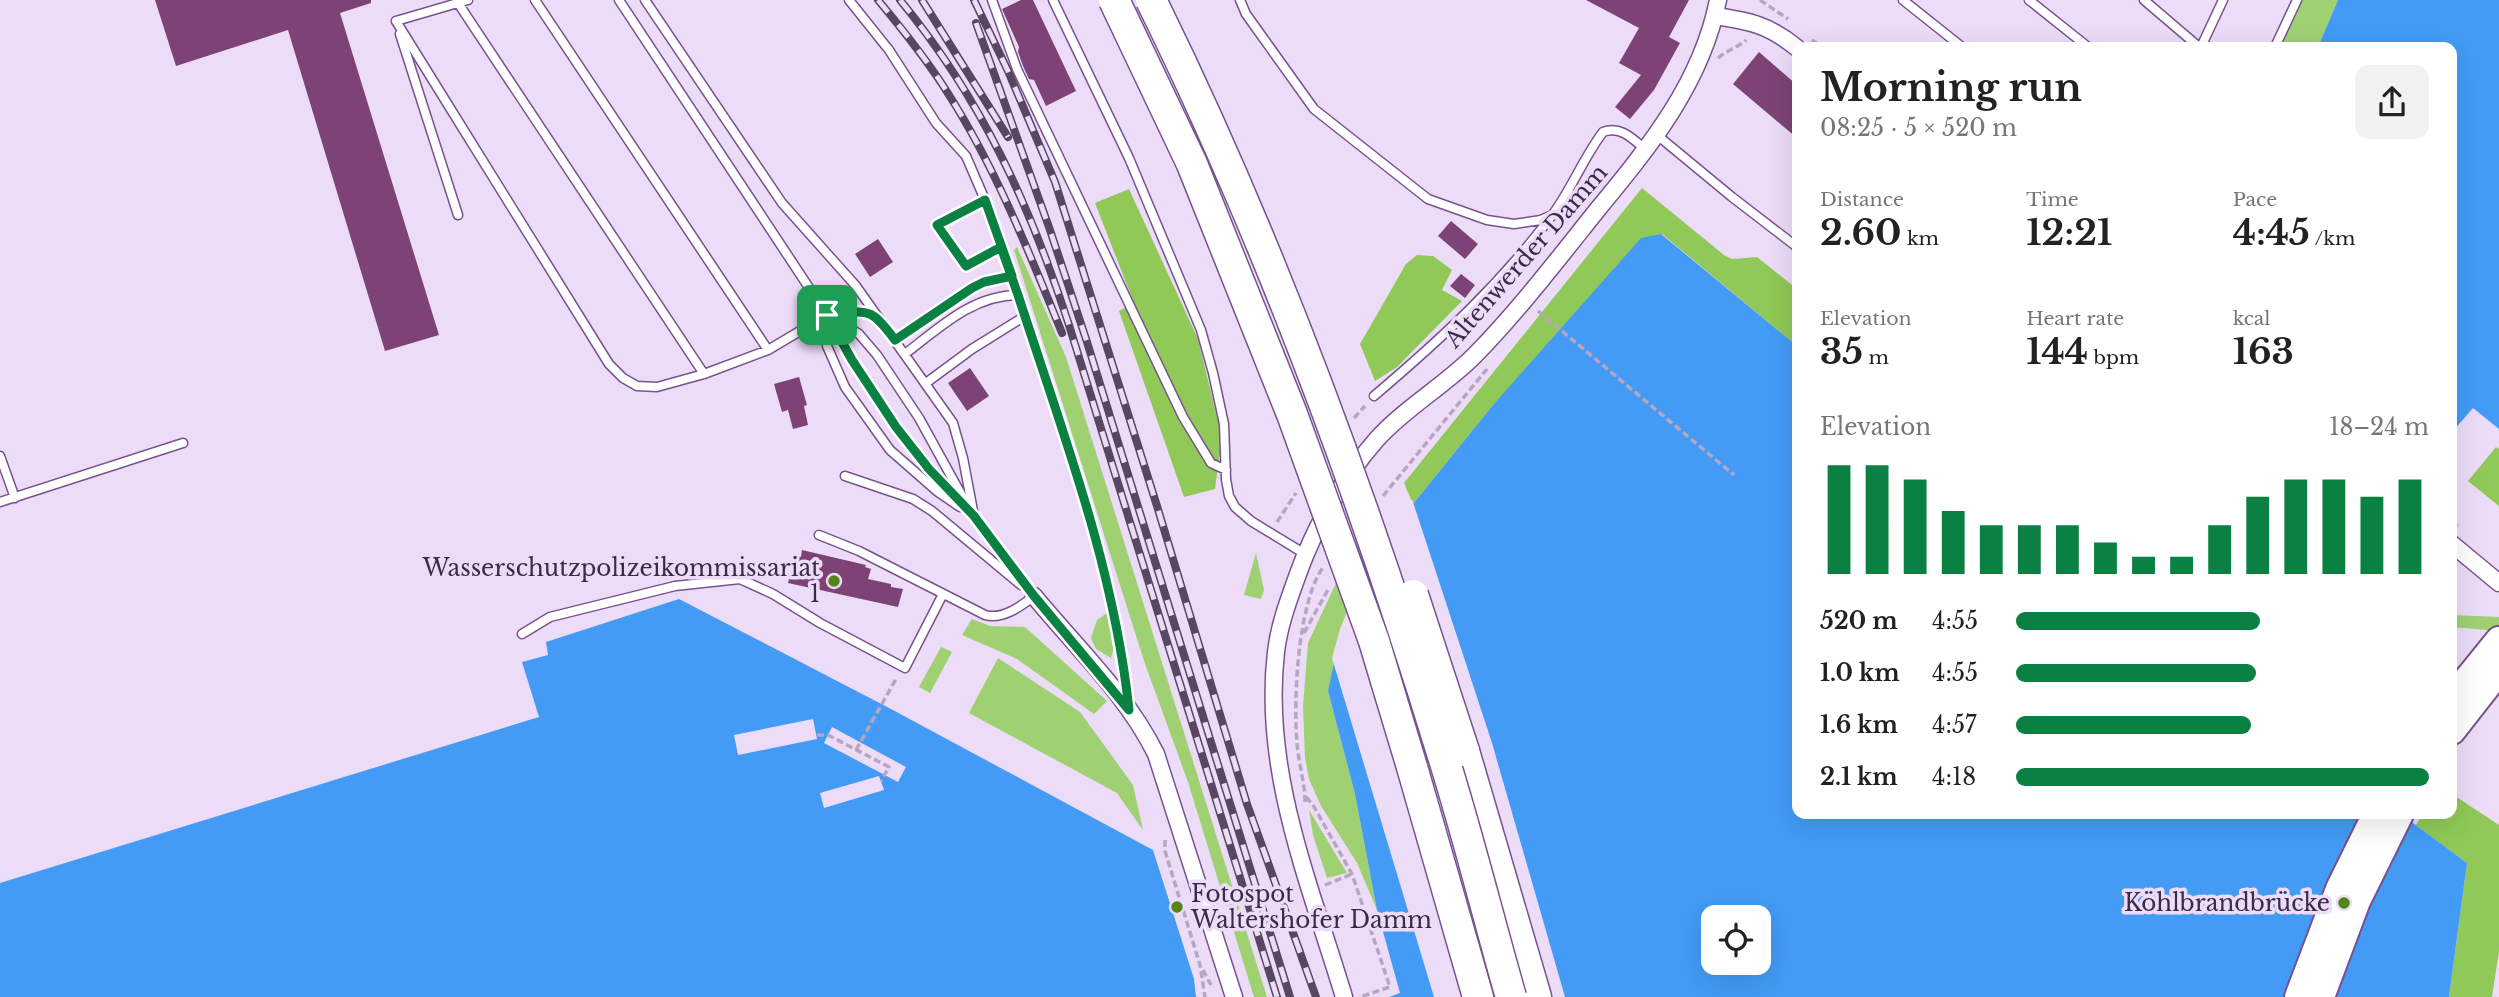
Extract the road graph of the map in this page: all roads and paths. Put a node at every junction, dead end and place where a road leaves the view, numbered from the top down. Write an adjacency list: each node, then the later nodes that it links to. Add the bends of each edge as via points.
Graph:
1 (468, 0): 17 (lane)
2 (535, 0): 40 (lane)
3 (620, 0): 36 (lane)
4 (645, 0): 38 (lane, via 782,203)
5 (849, 0): 28 (lane, via 889,50 936,123 966,156)
6 (992, 0): 47 (lane, via 1017,69 1183,417 1210,463)
7 (1053, 0): 47 (lane, via 1129,158 1201,330 1224,424)
8 (1114, 0): 80 (highway, bridge, via 1192,164 1292,414 1385,677)
9 (1151, 0): 81 (highway, bridge, via 1242,194 1338,439 1444,757)
10 (1174, 0): 82 (highway, bridge, via 1289,253 1405,569)
11 (1240, 0): 30 (lane, via 1314,109 1428,199 1514,224)
12 (1903, 0): 20 (lane)
13 (2029, 0): 21 (lane)
14 (2144, 0): 22 (lane)
15 (2223, 0): 23 (lane)
16 (2297, 0): 24 (lane)
17 (458, 3): 19 (lane); 42 (lane)
18 (1717, 8): 25 (street, via 1768,27); 26 (street, Altenwerder Damm, via 1701,58)
19 (396, 21): 29 (lane); 42 (lane, via 608,364 637,386 657,387)
20 (1956, 42)
21 (2082, 42)
22 (2194, 42)
23 (2202, 42)
24 (2277, 42)
25 (1792, 44)
26 (1657, 135): 27 (street, Altenwerder Damm); 31 (lane)
27 (1646, 150): 30 (lane, via 1625,133 1612,128 1603,132); 55 (street, Altenwerder Damm, via 1474,356 1380,436 1333,498)
28 (985, 200): 32 (lane); 32 (lane, via 937,225 966,266)
29 (458, 215)
30 (1552, 215): 44 (lane, via 1483,298)
31 (1792, 243)
32 (1001, 247): 33 (lane)
33 (1012, 276): 34 (lane); 39 (lane, via 972,288)
34 (1018, 295): 37 (lane); 41 (lane, via 987,298 969,307)
35 (1537, 309): 48 (path)
36 (827, 315): 38 (lane, via 866,312); 40 (lane); 52 (lane, via 896,427); 52 (lane, via 859,334 877,355); 52 (lane, via 827,346 845,387 890,450)
37 (1025, 316): 43 (lane); 65 (lane, via 1093,529 1119,637)
38 (879, 318): 39 (lane)
39 (895, 340): 41 (lane)
40 (768, 351): 42 (lane)
41 (905, 354): 43 (lane)
42 (704, 374)
43 (926, 383): 52 (lane, via 953,423)
44 (1374, 396)
45 (183, 443): 50 (lane)
46 (0, 456): 50 (lane)
47 (1226, 470): 55 (lane, via 1235,507)
48 (1734, 475)
49 (845, 476): 58 (lane, via 902,494 932,511)
50 (15, 498): 51 (lane)
51 (0, 502)
52 (974, 516): 58 (lane)
53 (819, 535): 57 (lane)
54 (2457, 548): 56 (street)
55 (1305, 554): 79 (street, Altenwerder Damm, via 1276,649 1274,739 1282,789)
56 (2499, 583)
57 (943, 594): 58 (lane, via 992,617); 59 (lane, via 905,668 740,579 676,586 550,617)
58 (1034, 596): 65 (street)
59 (522, 634)
60 (1301, 638): 73 (path, via 1297,742 1305,796)
61 (2499, 640): 64 (main road)
62 (2499, 671): 66 (main road)
63 (899, 675): 68 (path)
64 (2457, 692)
65 (1129, 710): 78 (street, via 1156,754)
66 (2457, 726)
67 (817, 735): 68 (path, via 828,735)
68 (856, 750): 69 (path, via 888,767)
69 (881, 781)
70 (2374, 819): 83 (main road, via 2339,889)
71 (2398, 819): 84 (main road, via 2357,901)
72 (1165, 838): 75 (path)
73 (1352, 874): 74 (path); 79 (path, via 1390,987)
74 (1325, 885)
75 (1200, 965): 76 (path); 77 (path)
76 (1213, 988)
77 (1205, 997)
78 (1234, 997)
79 (1349, 997)
80 (1478, 997)
81 (1511, 997)
82 (1536, 997)
83 (2298, 997)
84 (2321, 997)

